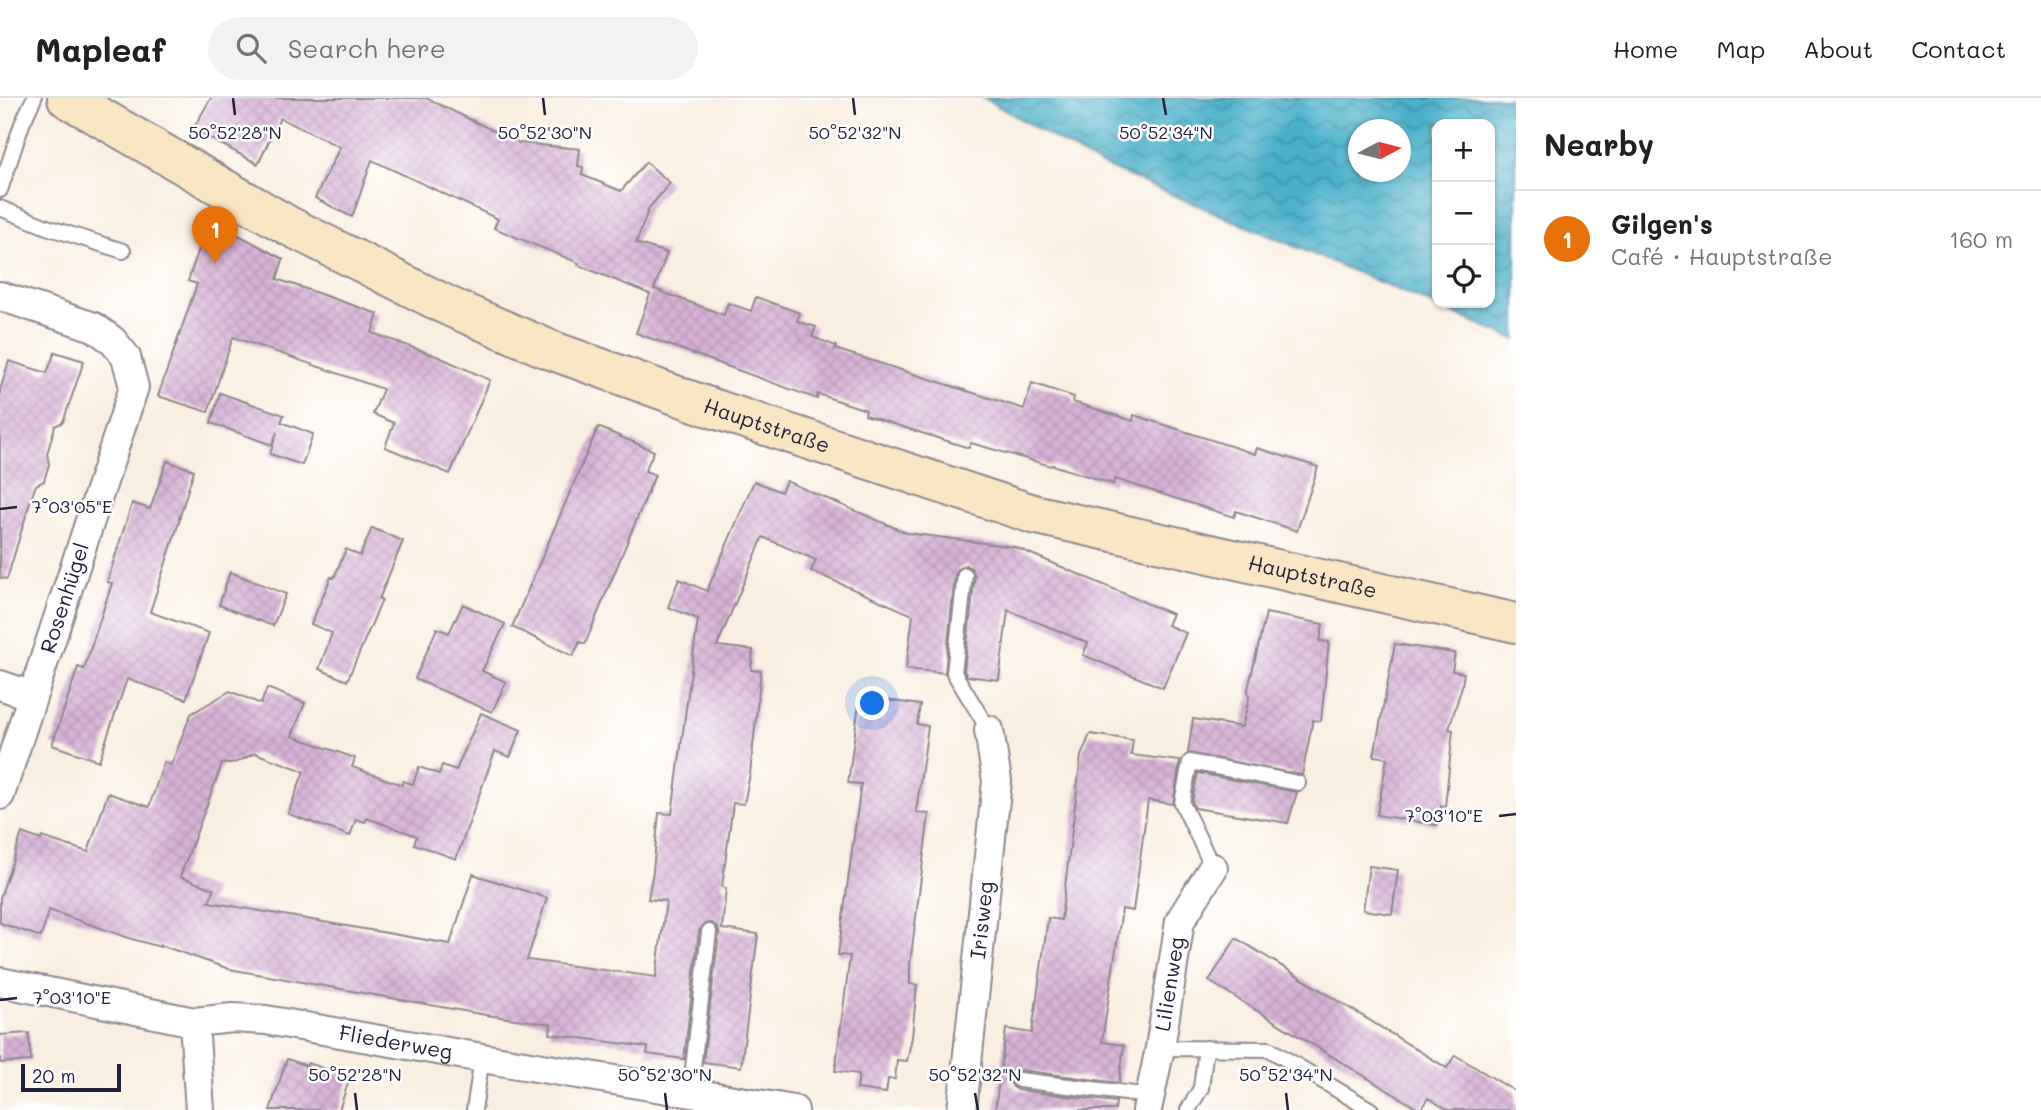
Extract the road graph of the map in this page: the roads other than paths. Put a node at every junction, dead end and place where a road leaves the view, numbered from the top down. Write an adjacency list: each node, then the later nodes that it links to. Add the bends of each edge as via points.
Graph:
1 (34, 98): 3 (lane)
2 (67, 98): 8 (main road, Hauptstraße, via 289,226 426,295 627,378 1033,514)
3 (0, 190)
4 (0, 208): 5 (lane)
5 (123, 251)
6 (0, 296): 10 (street, Rosenhügel, via 94,327 126,357 134,387)
7 (965, 575): 11 (lane, via 954,673)
8 (1516, 623)
9 (0, 685): 10 (street)
10 (32, 696): 13 (street, Rosenhügel)
11 (989, 730): 27 (street, Irisweg, via 997,781)
12 (1298, 783): 14 (lane, via 1190,762 1182,803)
13 (0, 795)
14 (1213, 869): 18 (street, Lilienweg, via 1180,921)
15 (709, 932): 22 (lane)
16 (0, 982): 17 (street, Fliederweg)
17 (194, 1022): 20 (street, Fliederweg, via 266,1020); 24 (street)
18 (1160, 1048): 19 (lane); 23 (street, Lilienweg)
19 (1206, 1048): 28 (lane, via 1201,1088); 29 (lane, via 1269,1049)
20 (482, 1058): 22 (street, Fliederweg); 25 (lane)
21 (1019, 1080): 23 (lane)
22 (691, 1093): 26 (street, Fliederweg)
23 (1149, 1103)
24 (200, 1110)
25 (474, 1110)
26 (794, 1110)
27 (962, 1110)
28 (1188, 1110)
29 (1371, 1110)

